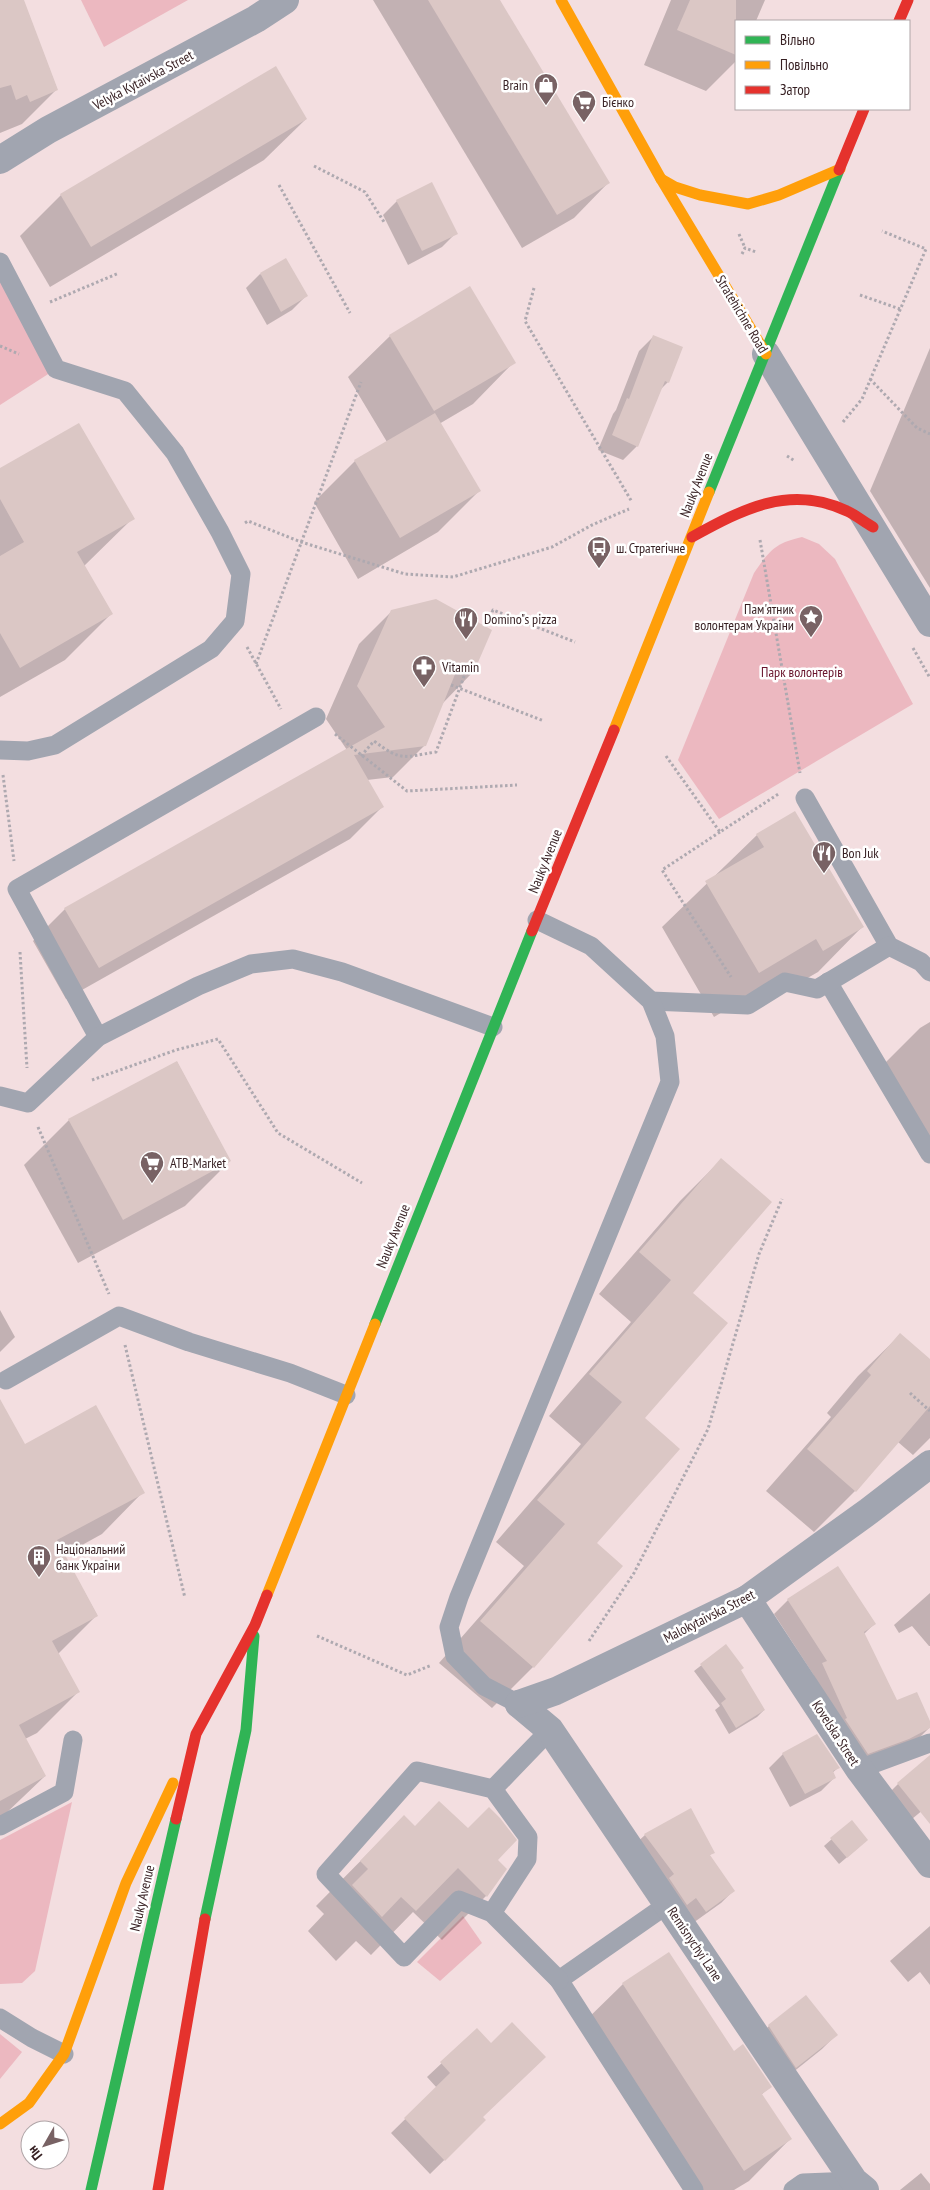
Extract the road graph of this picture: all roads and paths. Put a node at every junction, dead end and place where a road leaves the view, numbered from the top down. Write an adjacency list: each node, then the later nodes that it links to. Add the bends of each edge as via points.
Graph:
1 (285, 0): 6 (street, Velyka Kytaivska Street, via 256,19 48,130)
2 (561, 0): 9 (main road, Stratehichne Road)
3 (908, 0): 4 (main road)
4 (900, 20)
5 (864, 110): 8 (main road, Nauky Avenue)
6 (0, 160)
7 (314, 166): 11 (path, via 365,192)
8 (840, 169): 9 (main road, via 779,195 748,204 700,195); 24 (main road, Nauky Avenue)
9 (661, 179): 24 (main road, Stratehichne Road)
10 (279, 185): 23 (path)
11 (384, 222)
12 (738, 231): 14 (path)
13 (882, 231): 21 (path, via 926,249)
14 (745, 248): 15 (path); 16 (path)
15 (756, 252)
16 (741, 256)
17 (0, 262): 22 (lane)
18 (119, 273): 22 (path)
19 (534, 288): 29 (path, via 525,321)
20 (860, 296): 21 (path)
21 (900, 309): 25 (path)
22 (26, 312): 32 (lane, via 56,370 125,391 174,453)
23 (350, 313)
24 (766, 354): 31 (street, Stratehichne Road); 33 (main road, Nauky Avenue)
25 (870, 379): 27 (path, via 862,399); 28 (path, via 917,428)
26 (361, 382): 35 (path)
27 (839, 427)
28 (930, 434)
29 (632, 502)
30 (629, 509): 35 (path, via 552,547 453,577 405,574)
31 (873, 528): 33 (main road, via 846,511 821,502 790,497 770,500 739,512); 36 (street, Stratehichne Road)
32 (220, 532): 35 (path, via 248,521); 47 (lane, via 241,574 234,621 211,649 55,745 28,751)
33 (692, 537): 55 (main road, Nauky Avenue)
34 (760, 540): 52 (path)
35 (301, 542): 46 (path, via 256,664)
36 (930, 623)
37 (486, 626): 38 (path, via 493,610)
38 (575, 642)
39 (910, 644): 41 (path)
40 (466, 670): 43 (path)
41 (930, 678)
42 (451, 686): 43 (path)
43 (458, 689): 45 (path); 48 (path, via 436,752 400,758 374,741)
44 (316, 718): 46 (lane); 48 (path)
45 (544, 721)
46 (293, 731): 54 (lane)
47 (0, 750)
48 (361, 756): 51 (path, via 407,791)
49 (666, 756): 53 (path)
50 (2, 772): 54 (path)
51 (517, 785)
52 (805, 798): 53 (path, via 783,791); 56 (lane)
53 (720, 832): 61 (path, via 662,870)
54 (17, 889): 63 (lane)
55 (537, 920): 60 (lane, via 591,946); 62 (main road, Nauky Avenue)
56 (889, 946): 58 (lane, via 921,962); 59 (lane)
57 (20, 948): 66 (path)
58 (930, 972)
59 (828, 982): 61 (lane, via 817,989 785,982); 67 (lane)
60 (651, 1001): 61 (lane); 82 (lane, via 666,1036 670,1082 449,1627 455,1656 484,1686)
61 (748, 1005)
62 (493, 1027): 63 (lane, via 342,972 293,959 251,964 198,986); 73 (main road, Nauky Avenue)
63 (98, 1038): 66 (lane)
64 (84, 1083): 68 (path, via 176,1050 218,1039 278,1133)
65 (0, 1096): 66 (lane)
66 (28, 1103): 70 (path)
67 (930, 1154)
68 (362, 1183)
69 (782, 1199): 80 (path, via 759,1254 708,1429 634,1573)
70 (118, 1316): 71 (lane); 73 (lane); 76 (path)
71 (6, 1380)
72 (910, 1393): 74 (path)
73 (346, 1395): 78 (main road, Nauky Avenue)
74 (930, 1411)
75 (930, 1464): 77 (street, Malokytaivska Street)
76 (185, 1598)
77 (747, 1599): 82 (street, Malokytaivska Street, via 556,1691); 87 (street, Kovelska Street)
78 (255, 1625): 84 (main road, Nauky Avenue); 99 (main road, Nauky Avenue, via 246,1730 199,1945)
79 (317, 1636): 81 (path)
80 (587, 1644)
81 (407, 1675)
82 (519, 1704): 83 (street, Remisnychyi Lane)
83 (550, 1730): 88 (lane); 91 (street, Remisnychyi Lane)
84 (196, 1734): 95 (main road, via 126,1883); 98 (main road, Nauky Avenue)
85 (73, 1740): 89 (lane, via 64,1792)
86 (930, 1743): 87 (lane)
87 (859, 1769): 90 (street, Kovelska Street)
88 (493, 1789): 92 (lane, via 528,1837 527,1858); 92 (lane, via 417,1771 326,1874 404,1957 459,1900)
89 (0, 1826)
90 (930, 1864)
91 (668, 1904): 93 (lane); 97 (street, Remisnychyi Lane)
92 (492, 1913): 93 (lane)
93 (559, 1980): 100 (lane)
94 (0, 2018): 95 (lane)
95 (64, 2054): 96 (main road, via 29,2103)
96 (0, 2124)
97 (860, 2186): 101 (lane, via 803,2184)
98 (91, 2190)
99 (158, 2190)
100 (694, 2190)
101 (793, 2190)

